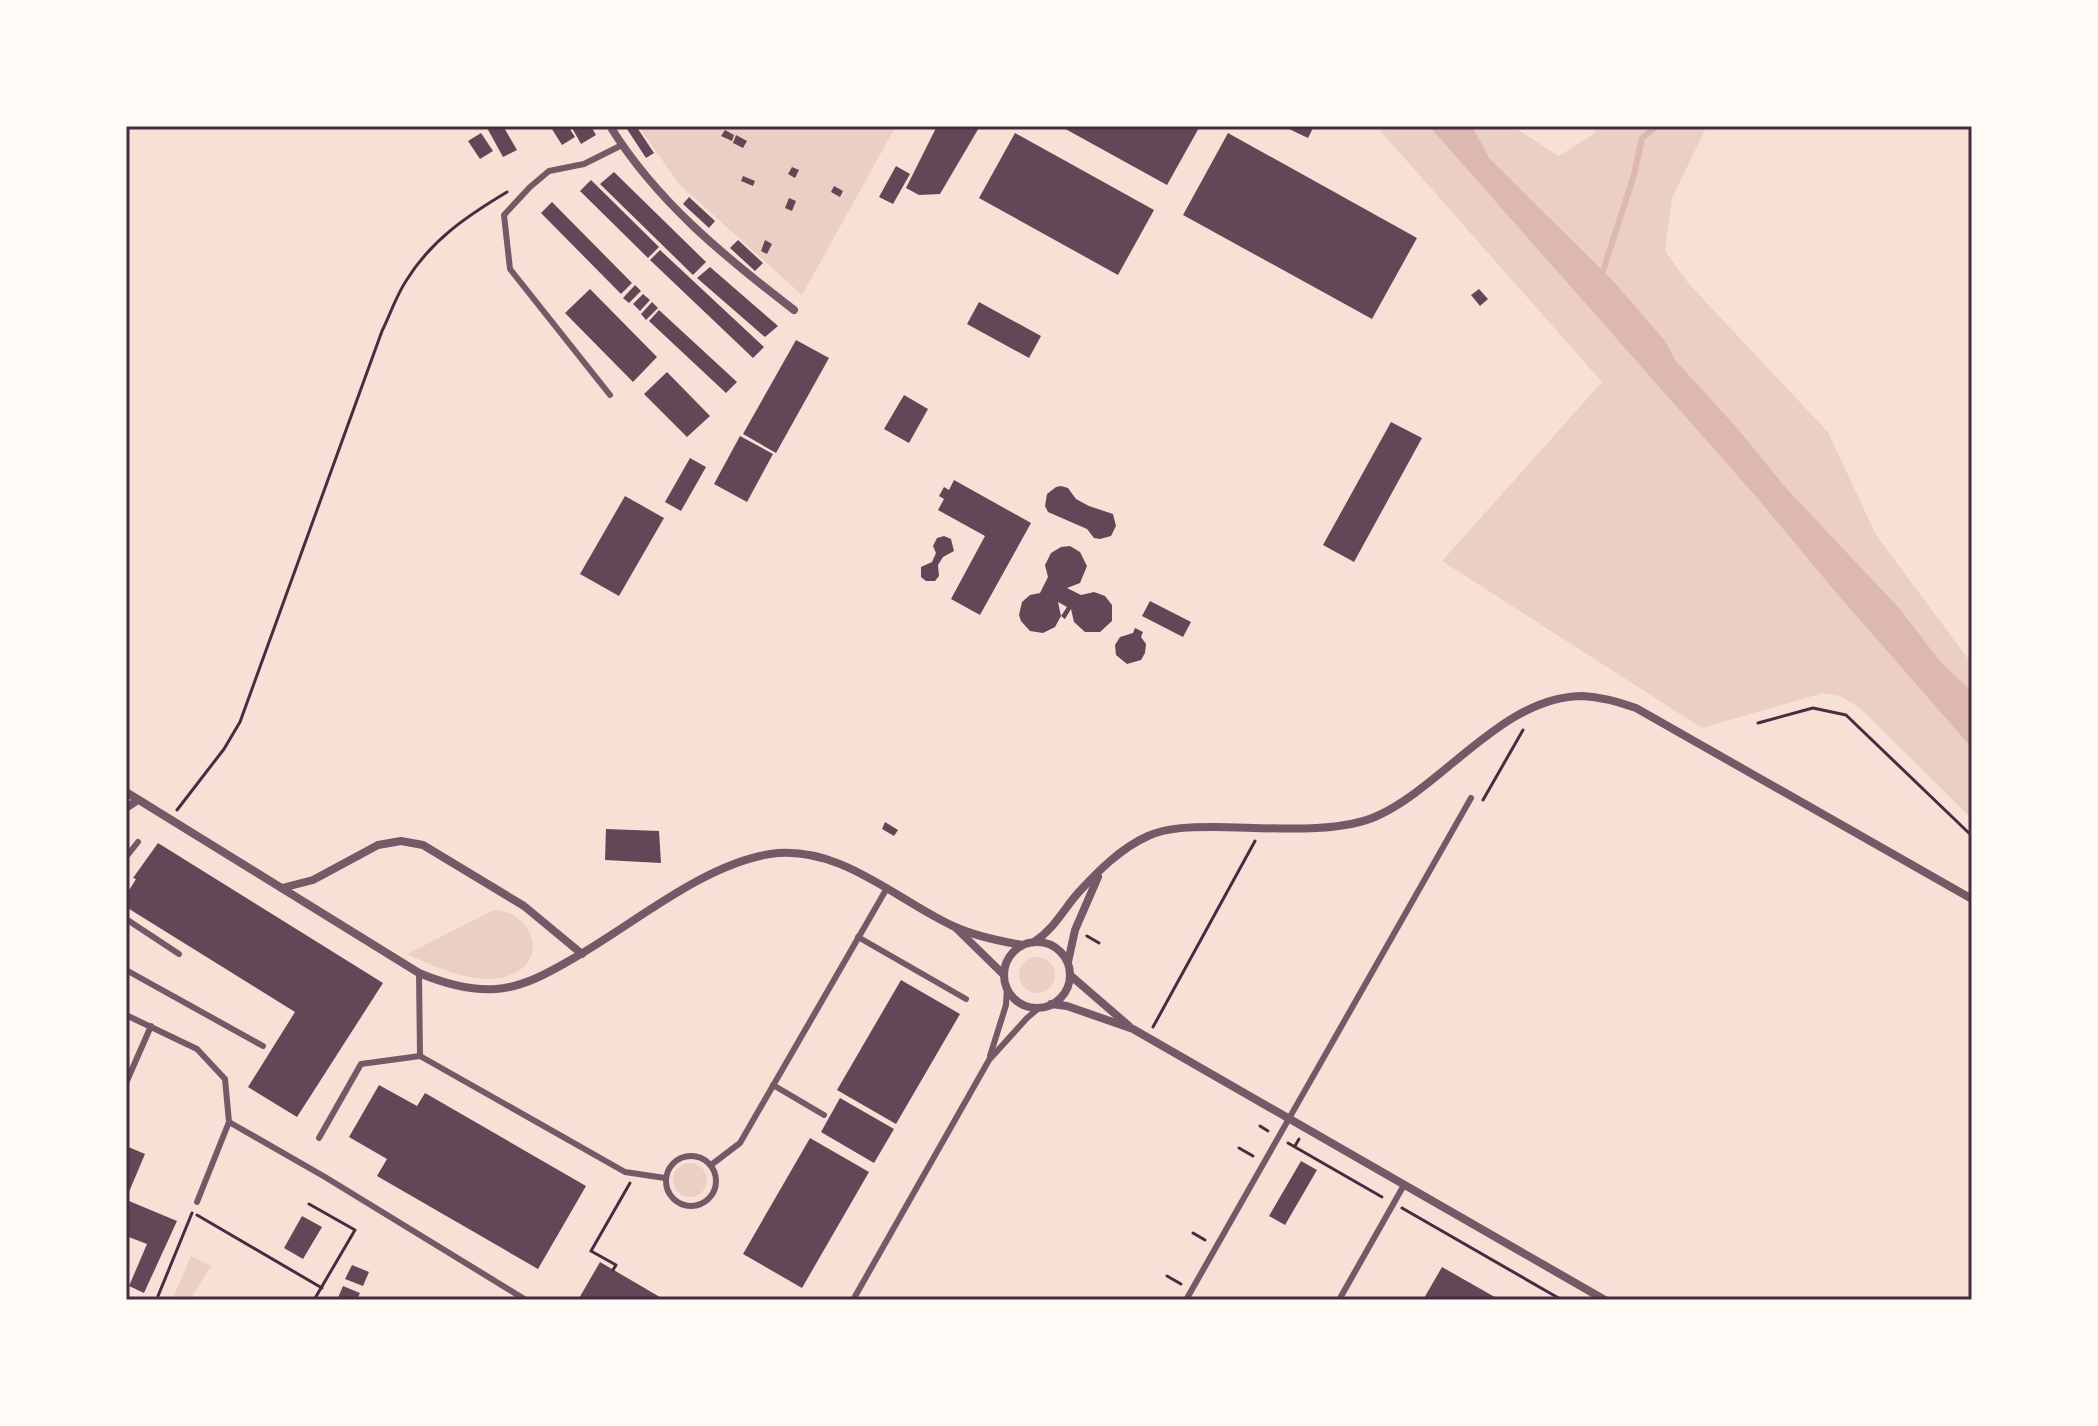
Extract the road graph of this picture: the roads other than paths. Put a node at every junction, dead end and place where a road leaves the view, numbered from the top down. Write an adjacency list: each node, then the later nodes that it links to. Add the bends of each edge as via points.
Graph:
1 (610, 126): 2 (street)
2 (622, 145): 3 (street, via 718,252); 4 (lane, via 584,164 549,171 504,215 510,269)
3 (794, 310)
4 (610, 395)
5 (126, 792): 7 (street)
6 (1471, 798): 40 (lane)
7 (138, 800): 8 (street); 12 (street)
8 (126, 808)
9 (138, 842): 10 (lane)
10 (126, 857)
11 (1099, 873): 14 (street, via 1123,849 1151,834 1190,826 1356,824 1404,800 1537,705 1583,696 1636,708); 18 (street); 22 (street)
12 (282, 888): 21 (street, via 313,880 378,845 423,845 524,906); 24 (street)
13 (887, 888): 16 (street); 17 (lane); 21 (street, via 811,854 739,860)
14 (1972, 899)
15 (126, 919): 20 (lane)
16 (954, 926): 19 (street); 25 (street)
17 (858, 937): 28 (lane); 38 (lane)
18 (1034, 942): 19 (street); 22 (street, via 1057,949)
19 (1022, 945): 25 (street, via 1009,957)
20 (179, 954)
21 (582, 954): 24 (street, via 529,982 496,989 444,983)
22 (1067, 963): 26 (street)
23 (126, 970): 34 (lane)
24 (419, 973): 35 (lane)
25 (1004, 975): 27 (street)
26 (1070, 975): 29 (street, via 1065,992); 33 (street)
27 (1007, 986): 30 (street, via 1022,1004); 36 (lane)
28 (966, 999)
29 (1051, 1004): 30 (street); 33 (street)
30 (1040, 1007): 36 (lane)
31 (126, 1015): 32 (lane)
32 (151, 1026): 37 (lane); 41 (lane, via 197,1049 225,1079)
33 (1133, 1029): 40 (street)
34 (263, 1046)
35 (420, 1056): 42 (lane, via 361,1064); 44 (lane, via 625,1172)
36 (989, 1060): 48 (lane)
37 (126, 1083)
38 (773, 1085): 39 (lane); 43 (lane, via 740,1143)
39 (824, 1115)
40 (1288, 1119): 45 (street); 49 (lane)
41 (229, 1122): 46 (lane); 47 (lane)
42 (319, 1138)
43 (711, 1165): 44 (lane, via 684,1156 669,1167); 44 (lane, via 714,1192 698,1206 677,1202 667,1191)
44 (665, 1178)
45 (1404, 1185): 50 (lane); 51 (street)
46 (197, 1202)
47 (526, 1300)
48 (853, 1300)
49 (1186, 1300)
50 (1339, 1300)
51 (1605, 1300)

